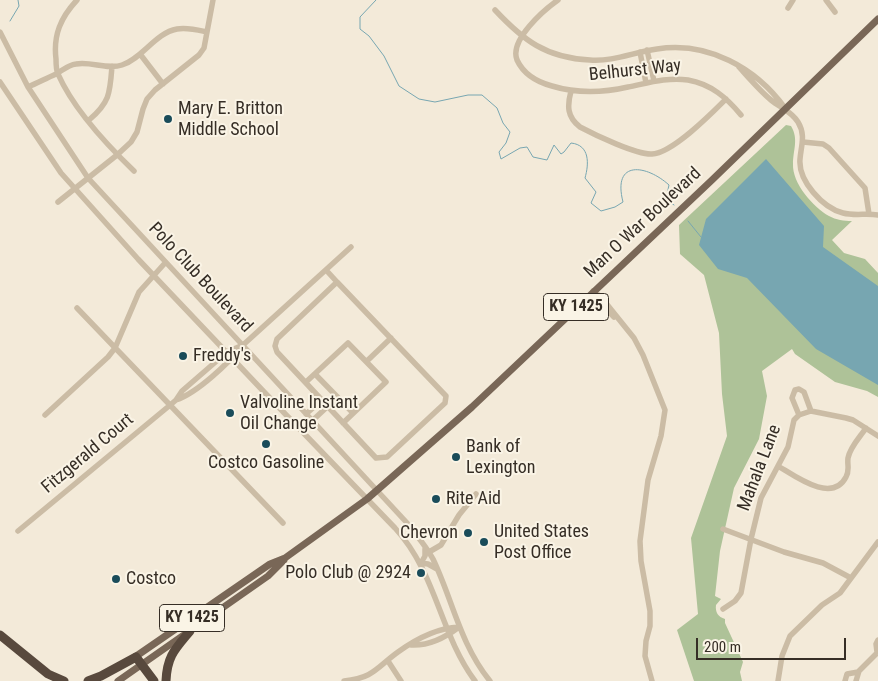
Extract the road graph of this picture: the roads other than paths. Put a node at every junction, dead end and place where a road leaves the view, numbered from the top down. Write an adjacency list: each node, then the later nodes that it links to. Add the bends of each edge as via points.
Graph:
1 (77, 0): 17 (street, via 58,28 54,45)
2 (213, 0): 11 (street)
3 (558, 0): 12 (street)
4 (793, 0): 6 (street)
5 (826, 0): 8 (street)
6 (788, 8)
7 (495, 10): 12 (street)
8 (835, 12)
9 (878, 19): 25 (main road, Man O War Boulevard / KY 1425)
10 (0, 32): 22 (street, Polo Club Boulevard)
11 (208, 32): 15 (street, via 176,29); 21 (street, via 204,48 198,55)
12 (522, 37): 14 (street, via 551,52 579,59 608,59); 23 (street, Belhurst Way, via 516,57 526,72 539,82)
13 (647, 50): 14 (street); 18 (street); 25 (street, via 675,47 717,55 736,65 771,100)
14 (640, 52): 20 (street)
15 (140, 54): 16 (street, via 123,65); 21 (street)
16 (112, 66): 17 (street, via 76,64); 27 (street, via 107,100)
17 (57, 73): 22 (street); 27 (street)
18 (654, 81): 20 (street, Belhurst Way); 24 (street, Belhurst Way, via 691,81 708,86)
19 (0, 82): 32 (street, Polo Club Boulevard, via 60,172)
20 (646, 83): 23 (street, Belhurst Way, via 600,92)
21 (163, 84): 29 (street, via 147,99 138,132)
22 (28, 87): 31 (street, Polo Club Boulevard)
23 (571, 91): 24 (street, via 568,113 573,122 638,151 653,154 680,140)
24 (726, 98): 26 (street, Belhurst Way)
25 (785, 108): 28 (street, via 799,123); 41 (main road, Man O War Boulevard / KY 1425)
26 (741, 115)
27 (89, 120): 29 (street)
28 (803, 142): 34 (street, via 823,144 861,182 867,195); 34 (street, via 801,172 818,196 832,209)
29 (118, 155): 30 (street); 31 (street)
30 (134, 171)
31 (88, 178): 32 (street); 37 (street, Polo Club Boulevard)
32 (75, 188): 33 (street); 39 (street, Polo Club Boulevard)
33 (58, 202)
34 (869, 214): 35 (street)
35 (878, 215)
36 (351, 247): 38 (street)
37 (164, 263): 39 (street); 44 (street, Polo Club Boulevard)
38 (326, 270): 40 (street); 44 (street)
39 (153, 274): 45 (street, via 139,292); 46 (street, Polo Club Boulevard)
40 (338, 282): 43 (street); 50 (street, via 277,339 274,346)
41 (593, 291): 65 (main road, Man O War Boulevard / KY 1425, via 486,394); 101 (street, via 634,338 665,410 648,480 640,541 650,611 645,656)
42 (77, 308): 45 (street)
43 (391, 338): 48 (street); 61 (street, via 446,396 445,403 387,457 382,458 376,458)
44 (243, 346): 46 (street, Fitzgerald Court); 47 (street, Fitzgerald Court); 57 (street, Polo Club Boulevard)
45 (114, 348): 54 (street); 58 (street)
46 (227, 352): 47 (street, Polo Club Boulevard); 52 (street, Fitzgerald Court)
47 (232, 358): 52 (street, Fitzgerald Court, via 187,397); 67 (street, Polo Club Boulevard)
48 (367, 361): 49 (street, via 348,343); 56 (street, via 386,382)
49 (315, 374): 50 (street); 51 (street)
50 (306, 382): 53 (street)
51 (334, 394): 53 (street); 56 (street)
52 (176, 400): 54 (street, Fitzgerald Court)
53 (324, 403): 57 (street); 60 (street); 61 (street)
54 (169, 406): 68 (street); 70 (street, Fitzgerald Court)
55 (811, 411): 59 (street, Mahala Lane); 59 (street, via 804,392 794,390 792,398); 62 (street, Mahala Lane, via 846,418)
56 (353, 413): 61 (street)
57 (306, 414): 60 (street, Polo Club Boulevard)
58 (45, 415)
59 (799, 415): 64 (street, Mahala Lane, via 794,420 788,446)
60 (312, 420): 65 (street, Polo Club Boulevard)
61 (343, 422)
62 (866, 428): 63 (street, Mahala Lane); 64 (street, via 851,450 847,476 836,487 814,486)
63 (878, 436)
64 (778, 466): 71 (street, Mahala Lane, via 761,498)
65 (377, 491): 67 (main road, Man O War Boulevard / KY 1425); 73 (street, Polo Club Boulevard)
66 (476, 494): 74 (street, via 441,545)
67 (367, 499): 75 (main road, Man O War Boulevard / KY 1425); 76 (street, Polo Club Boulevard, via 399,532)
68 (283, 523)
69 (723, 530): 71 (street)
70 (18, 531)
71 (751, 539): 78 (street, via 823,563); 79 (street, Mahala Lane, via 741,593)
72 (878, 542): 78 (street)
73 (425, 546): 74 (street, Polo Club Boulevard); 76 (street)
74 (429, 552): 77 (street, Polo Club Boulevard)
75 (285, 558): 82 (main road, Man O War Boulevard / KY 1425, via 268,576); 88 (main road, Man O War Boulevard / KY 1425, via 270,564)
76 (421, 563): 77 (street); 81 (street, Polo Club Boulevard)
77 (437, 570): 80 (street, Polo Club Boulevard)
78 (851, 578): 102 (street, via 840,594 822,605 790,636 782,656)
79 (723, 609)
80 (459, 627): 81 (street); 83 (street); 100 (street, Polo Club Boulevard, via 469,650)
81 (447, 628): 83 (street, Polo Club Boulevard); 86 (street, via 418,638)
82 (190, 630): 88 (main road, Man O War Boulevard / KY 1425); 96 (highway, via 169,659)
83 (449, 634): 86 (street, via 420,645); 99 (street, Polo Club Boulevard)
84 (0, 635): 91 (highway, via 48,674)
85 (878, 640): 87 (street)
86 (411, 645): 89 (street)
87 (878, 652): 90 (street)
88 (139, 660): 92 (highway); 93 (main road, Man O War Boulevard / KY 1425); 94 (main road, Man O War Boulevard / KY 1425); 95 (highway)
89 (388, 661): 97 (street, via 366,676); 98 (street)
90 (858, 672): 103 (street, via 846,674); 104 (street)
91 (64, 681)
92 (88, 681)
93 (101, 681)
94 (118, 681)
95 (154, 681)
96 (166, 681)
97 (344, 681)
98 (401, 681)
99 (475, 681)
100 (490, 681)
101 (652, 681)
102 (778, 681)
103 (845, 681)
104 (856, 681)

